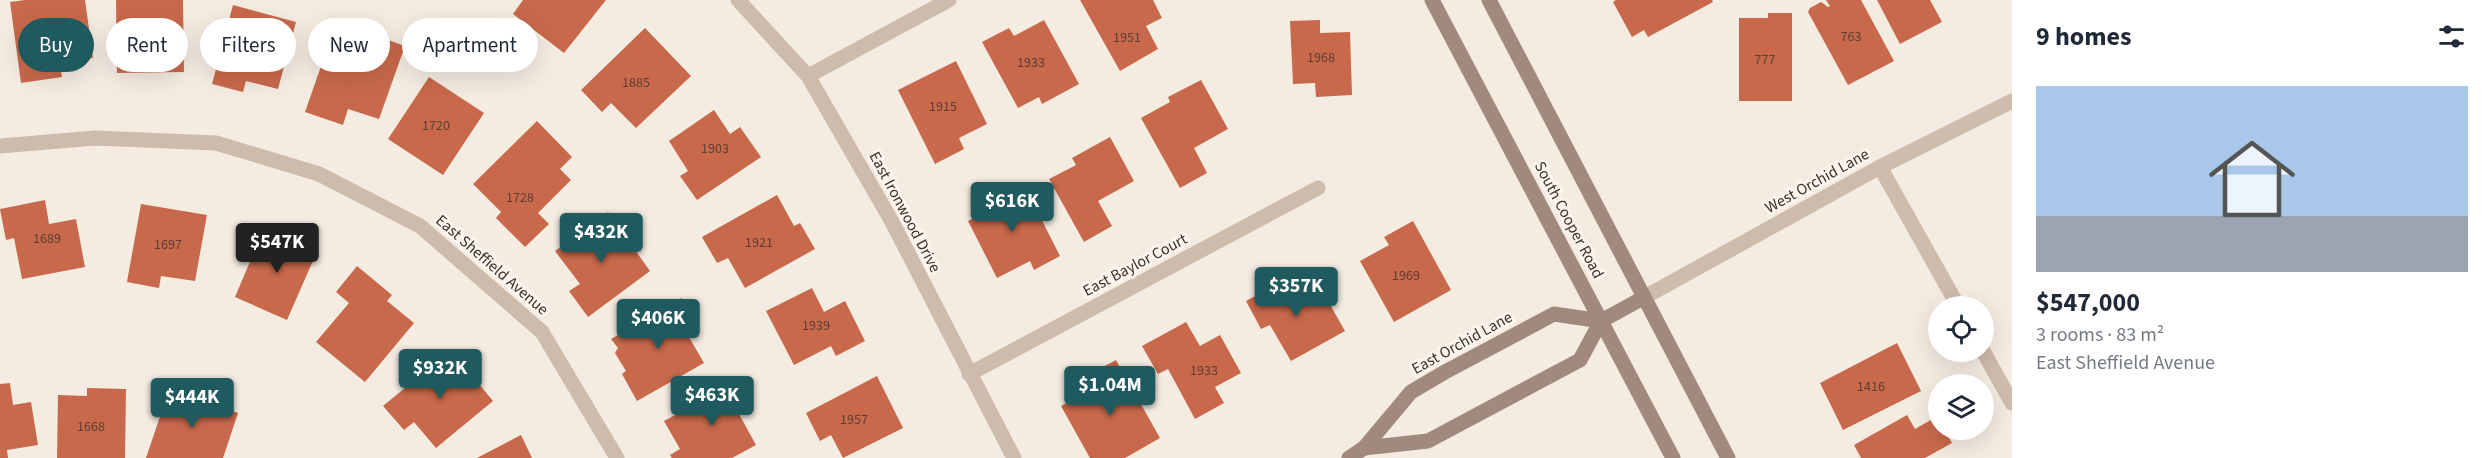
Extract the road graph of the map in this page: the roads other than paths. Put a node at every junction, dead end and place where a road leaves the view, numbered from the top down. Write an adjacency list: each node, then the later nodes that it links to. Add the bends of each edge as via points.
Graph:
1 (738, 0): 5 (street, East Ironwood Drive)
2 (949, 0): 5 (street)
3 (1432, 0): 12 (main road, South Cooper Road)
4 (1489, 0): 11 (main road, South Cooper Road)
5 (808, 76): 14 (street, East Ironwood Drive, via 891,220)
6 (2012, 101): 8 (street, West Orchid Lane)
7 (0, 146): 17 (street, East Sheffield Avenue, via 95,138 216,143 329,179 420,226 542,332)
8 (1880, 167): 10 (street); 11 (street, West Orchid Lane)
9 (1318, 188): 14 (street, East Baylor Court)
10 (1952, 296)
11 (1643, 298): 12 (main road); 21 (main road, South Cooper Road)
12 (1601, 321): 16 (main road, East Orchid Lane, via 1580,360 1428,441); 16 (main road, East Orchid Lane, via 1554,314 1444,372 1411,392); 20 (main road, South Cooper Road)
13 (1989, 362): 15 (street)
14 (969, 374): 18 (street, East Ironwood Drive)
15 (2012, 404)
16 (1364, 448): 19 (main road, East Orchid Lane)
17 (617, 458)
18 (1014, 458)
19 (1349, 458)
20 (1673, 458)
21 (1728, 458)

